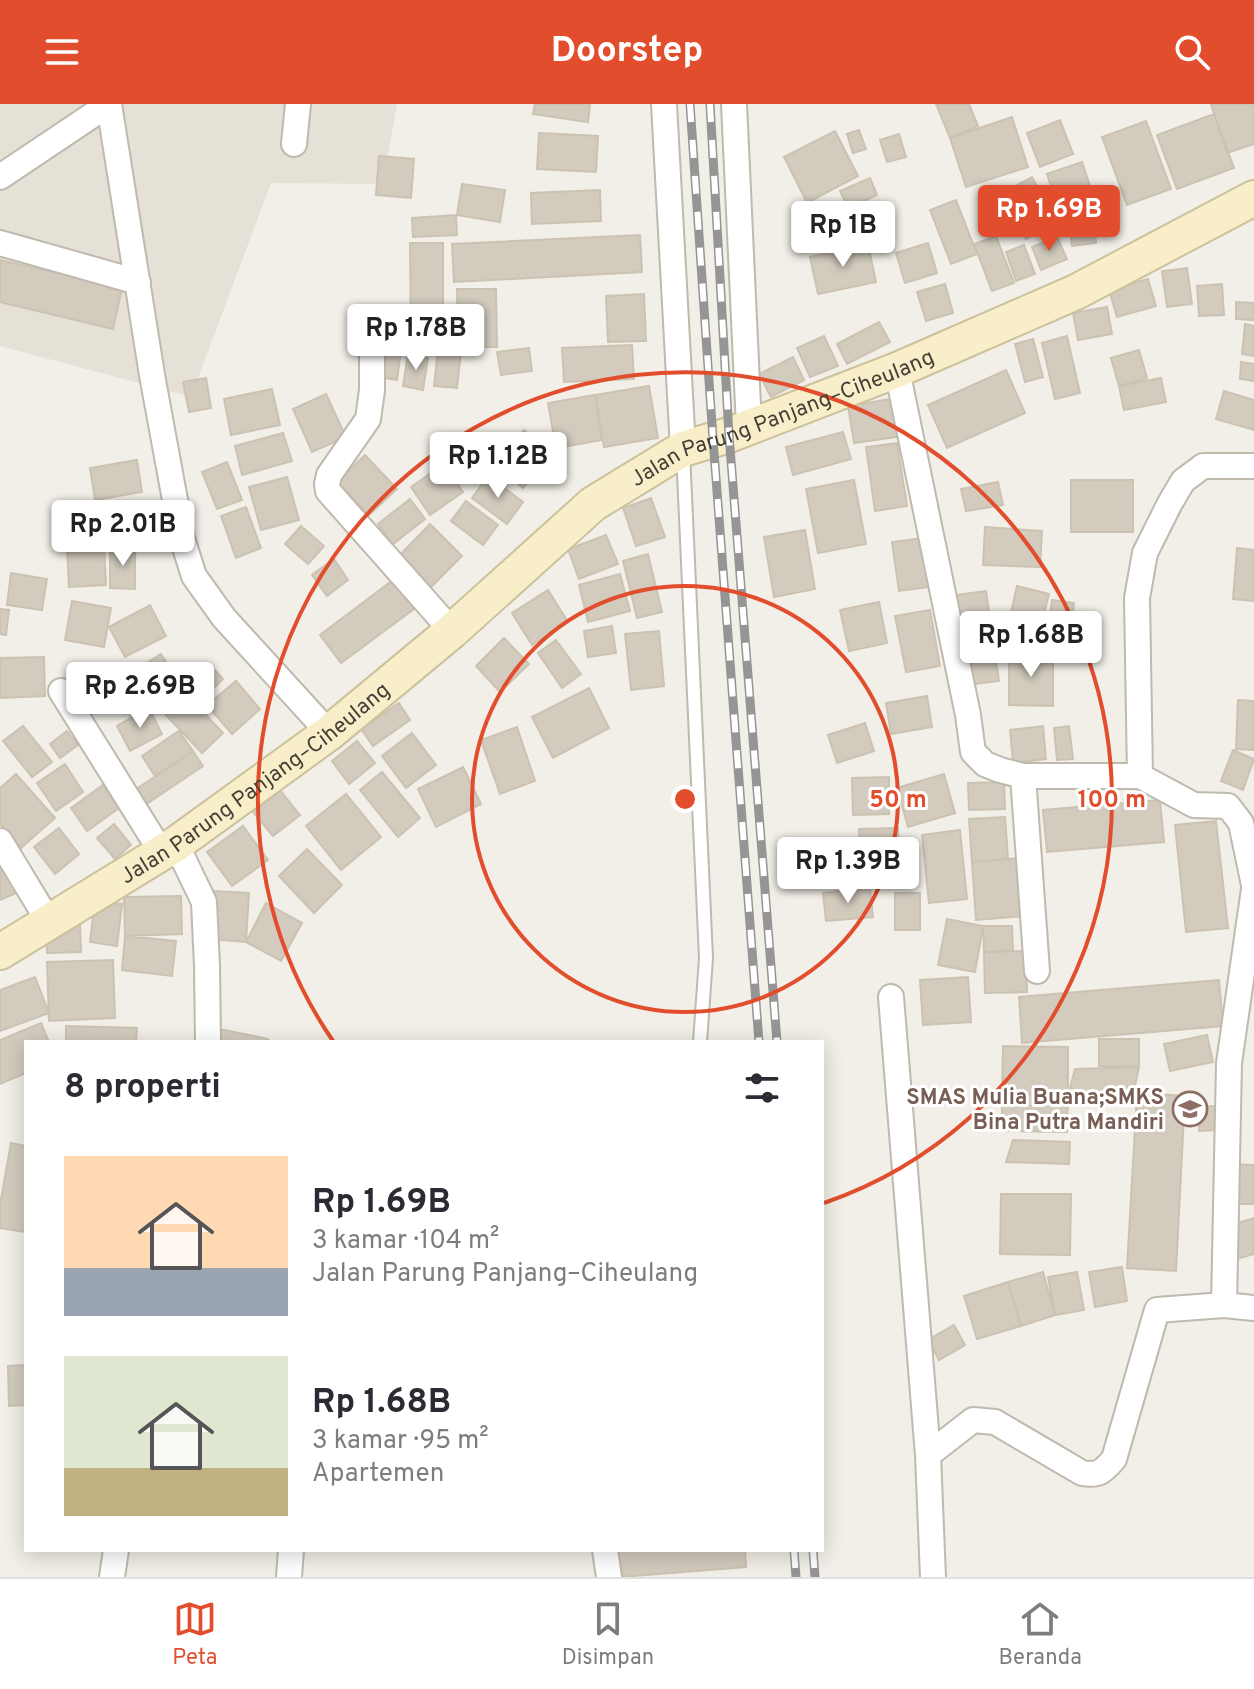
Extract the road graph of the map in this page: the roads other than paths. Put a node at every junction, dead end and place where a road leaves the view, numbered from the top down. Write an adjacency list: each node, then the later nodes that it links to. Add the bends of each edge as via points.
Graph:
1 (109, 104): 6 (street); 9 (street)
2 (298, 104): 5 (street)
3 (664, 104): 13 (street)
4 (734, 104): 12 (street)
5 (294, 144)
6 (0, 177)
7 (1254, 198): 11 (street, Jalan Parung Panjang–Ciheulang, via 1076,292)
8 (0, 243): 9 (street)
9 (138, 282): 17 (street, via 182,538 194,576 224,618)
10 (372, 352): 15 (street, via 368,419 329,475 328,491)
11 (897, 370): 12 (street, Jalan Parung Panjang–Ciheulang); 18 (street, via 973,752 985,764)
12 (749, 427): 13 (street, Jalan Parung Panjang–Ciheulang)
13 (683, 449): 15 (street, Jalan Parung Panjang–Ciheulang, via 593,504); 28 (lane, via 706,958)
14 (1254, 466): 19 (street, via 1203,466 1183,481 1145,553 1137,598)
15 (452, 631): 17 (street, Jalan Parung Panjang–Ciheulang)
16 (61, 691): 21 (street)
17 (329, 733): 21 (street, Jalan Parung Panjang–Ciheulang)
18 (1023, 776): 19 (street); 25 (street)
19 (1140, 776): 22 (street, via 1194,805 1228,806 1241,823)
20 (0, 841): 23 (street)
21 (169, 848): 23 (street, Jalan Parung Panjang–Ciheulang); 27 (street, via 204,902)
22 (1254, 887): 29 (street, via 1229,1063)
23 (49, 922): 24 (street, Jalan Parung Panjang–Ciheulang)
24 (0, 952)
25 (1037, 971)
26 (891, 997): 31 (street)
27 (208, 1040)
28 (700, 1040)
29 (1224, 1305): 30 (street); 31 (street, via 1157,1310 1114,1459 1104,1471 1082,1473 984,1420 973,1420)
30 (1254, 1308)
31 (928, 1455): 38 (street)
32 (116, 1552): 35 (street)
33 (291, 1552): 36 (street)
34 (605, 1552): 37 (street)
35 (112, 1577)
36 (289, 1577)
37 (609, 1577)
38 (933, 1577)

